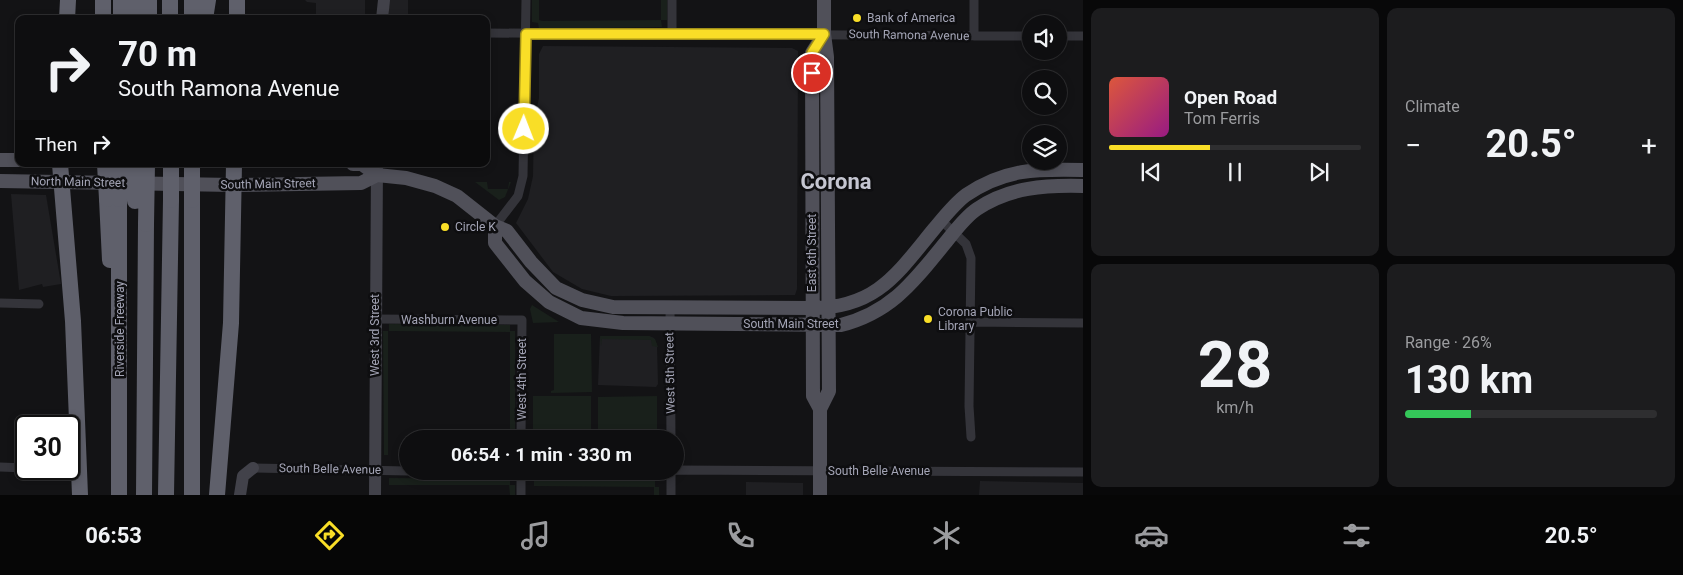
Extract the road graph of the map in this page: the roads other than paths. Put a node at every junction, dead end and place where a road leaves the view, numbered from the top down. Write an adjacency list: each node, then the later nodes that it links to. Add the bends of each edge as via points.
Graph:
1 (68, 0): 17 (highway)
2 (102, 0): 18 (highway)
3 (121, 0): 19 (highway)
4 (135, 0): 20 (highway)
5 (149, 0): 21 (highway)
6 (170, 0): 22 (highway)
7 (178, 0): 23 (highway)
8 (192, 0): 24 (highway)
9 (208, 0): 25 (highway)
10 (237, 0): 26 (highway)
11 (377, 0): 27 (street)
12 (384, 0): 28 (street)
13 (526, 0): 29 (street)
14 (672, 0): 31 (street)
15 (824, 0): 32 (main road, East 6th Street)
16 (974, 0): 33 (street)
17 (67, 15)
18 (103, 15)
19 (121, 15)
20 (135, 15)
21 (149, 15)
22 (170, 15)
23 (178, 15)
24 (192, 15)
25 (206, 15)
26 (236, 15)
27 (377, 15)
28 (382, 15)
29 (526, 30): 30 (street, South Ramona Avenue); 31 (street, South Ramona Avenue); 57 (street, via 522,188)
30 (490, 33)
31 (672, 34): 32 (street, South Ramona Avenue)
32 (824, 34): 33 (street, South Ramona Avenue); 62 (main road, East 6th Street, via 812,53); 63 (main road, East 6th Street, via 828,57)
33 (974, 36): 34 (street, South Ramona Avenue)
34 (1022, 36)
35 (1067, 36): 36 (street)
36 (1083, 36)
37 (0, 160): 38 (main road, North Main Street)
38 (15, 160)
39 (60, 167): 50 (highway)
40 (106, 167): 54 (highway, bridge)
41 (118, 167): 54 (highway, Riverside Freeway, bridge)
42 (135, 167): 56 (highway, bridge)
43 (147, 167): 56 (highway, bridge)
44 (171, 167): 88 (highway, bridge)
45 (192, 167): 89 (highway, bridge)
46 (234, 167): 52 (highway)
47 (377, 169): 52 (main road, South Main Street, via 361,183); 57 (main road, South Main Street, via 448,191); 64 (street, West 3rd Street)
48 (1083, 170): 55 (main road, South Main Street, via 1022,170 965,196)
49 (0, 181): 50 (main road, North Main Street)
50 (60, 181): 51 (main road, North Main Street); 85 (highway, via 73,320)
51 (157, 184): 52 (main road, South Main Street)
52 (233, 185): 90 (highway, via 231,323)
53 (1083, 186): 58 (main road, South Main Street, via 1025,188 976,210)
54 (113, 199): 86 (highway, Riverside Freeway, via 120,308)
55 (941, 220): 58 (street); 63 (main road, South Main Street, via 879,290 856,303)
56 (141, 224): 87 (highway, via 145,323)
57 (495, 226): 61 (main road, South Main Street, via 507,231 530,262 556,288 574,297 613,307); 67 (main road, South Main Street, via 495,243 525,281 560,309 597,322)
58 (954, 232): 66 (street, via 966,244 971,258); 70 (main road, South Main Street, via 907,290 889,304 863,319)
59 (0, 303): 60 (street)
60 (39, 304)
61 (670, 307): 62 (main road, South Main Street); 67 (street, West 5th Street)
62 (812, 308): 63 (main road, South Main Street); 69 (main road, East 6th Street)
63 (828, 308): 70 (main road, East 6th Street)
64 (375, 319): 65 (street, Washburn Avenue); 78 (street, West 3rd Street)
65 (522, 320): 72 (street, West 4th Street)
66 (971, 322): 68 (street); 74 (street)
67 (670, 323): 69 (main road, South Main Street); 73 (street, West 5th Street)
68 (1083, 323)
69 (812, 325): 70 (main road, South Main Street); 71 (main road, East 6th Street, via 813,396)
70 (828, 325): 71 (main road, East 6th Street, via 829,391)
71 (820, 409): 81 (main road)
72 (521, 430)
73 (671, 430)
74 (971, 437)
75 (0, 468): 76 (street)
76 (15, 468)
77 (252, 468): 78 (street, South Belle Avenue); 91 (street, via 243,476)
78 (375, 470): 80 (street, South Belle Avenue); 92 (street, West 3rd Street)
79 (684, 470): 81 (street, South Belle Avenue)
80 (399, 471)
81 (820, 471): 82 (street, South Belle Avenue); 95 (main road)
82 (1083, 472)
83 (521, 480): 93 (street)
84 (671, 480): 94 (street)
85 (80, 495)
86 (119, 495)
87 (144, 495)
88 (166, 495)
89 (192, 495)
90 (217, 495)
91 (240, 495)
92 (375, 495)
93 (521, 495)
94 (671, 495)
95 (820, 495)

